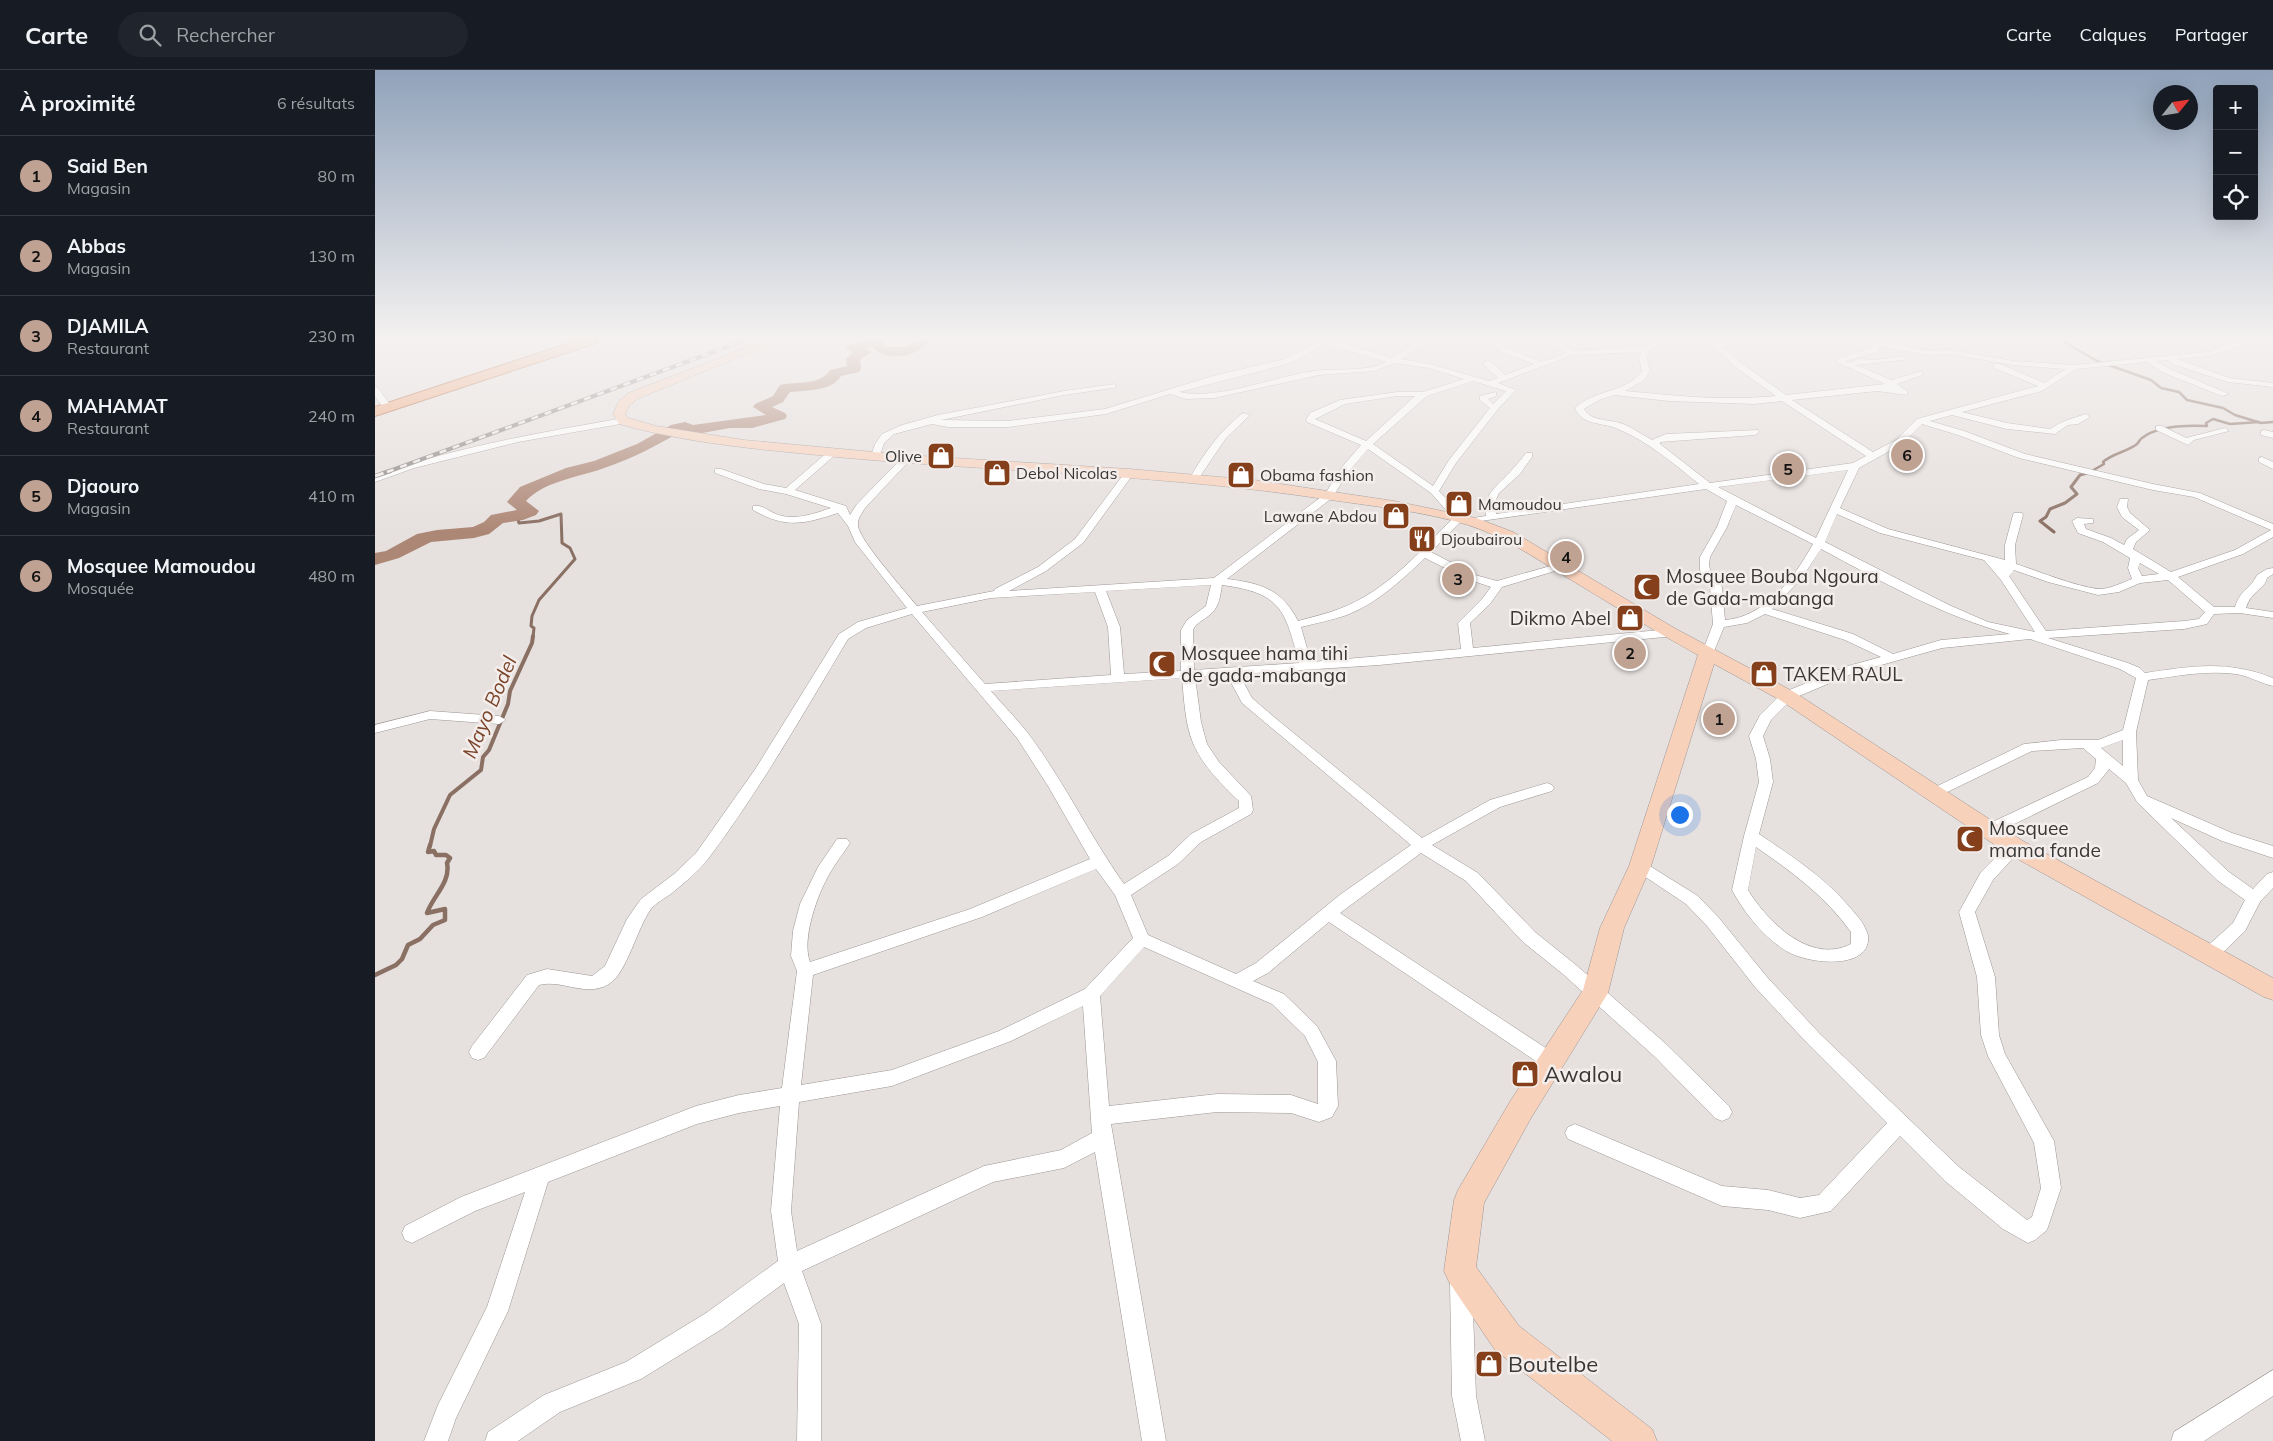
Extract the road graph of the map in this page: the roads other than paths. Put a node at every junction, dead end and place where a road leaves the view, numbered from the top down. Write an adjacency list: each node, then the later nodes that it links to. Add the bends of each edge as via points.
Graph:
1 (399, 404): 13 (main road)
2 (623, 404): 17 (street, via 619,414)
3 (1005, 404): 18 (street)
4 (1130, 404): 18 (street, via 1106,411 1008,424)
5 (1338, 404): 23 (street, via 1313,415 1310,420)
6 (1411, 404): 23 (street)
7 (1488, 404): 12 (street)
8 (1498, 404): 12 (street)
9 (1584, 404): 24 (street, via 1579,408 1589,419 1621,426)
10 (1793, 404): 28 (street)
11 (1984, 404): 14 (street)
12 (1495, 407): 39 (street)
13 (381, 410)
14 (1953, 413): 16 (street, via 2007,426 2052,432 2066,422 2075,422); 19 (street)
15 (1246, 415): 36 (street, via 1229,427 1214,445)
16 (2086, 416)
17 (623, 420): 25 (street, via 669,432 744,444); 35 (street, via 518,439 411,466)
18 (933, 421): 27 (street, via 885,436 879,442)
19 (1920, 421): 28 (street, via 1899,442); 52 (street, via 2022,456 2204,497)
20 (2162, 429): 21 (street, via 2188,442 2191,438)
21 (2225, 431)
22 (1755, 432): 24 (street, via 1666,438 1656,440)
23 (1368, 445): 39 (street); 40 (street, via 1335,482)
24 (1655, 445): 37 (street)
25 (833, 452): 27 (street); 38 (street)
26 (1529, 455): 48 (street, via 1495,491 1489,507)
27 (876, 456): 29 (street)
28 (1874, 457): 31 (street)
29 (906, 459): 34 (street); 43 (street)
30 (2262, 460): 32 (street)
31 (1855, 466): 37 (street); 46 (street, via 1842,487)
32 (2273, 466)
33 (718, 471): 38 (street, via 761,487)
34 (1129, 473): 36 (street); 67 (street, via 1079,542 1042,569)
35 (375, 479)
36 (1194, 479): 40 (street)
37 (1708, 486): 41 (street); 48 (street)
38 (788, 491): 45 (street)
39 (1434, 491): 49 (street)
40 (1329, 496): 49 (street); 64 (street)
41 (1733, 499): 54 (street); 73 (street, via 1704,564 1716,587)
42 (2124, 501): 55 (street, via 2122,508 2126,515 2145,530 2131,541)
43 (861, 506): 45 (street); 51 (street)
44 (757, 508): 45 (street, via 775,518 787,520 806,520)
45 (840, 508): 51 (street)
46 (1835, 510): 54 (street); 57 (street, via 1902,536)
47 (2018, 515): 58 (street, via 2010,545)
48 (1491, 517): 49 (street)
49 (1465, 520): 56 (street); 59 (street, via 1508,534)
50 (2089, 521): 55 (street, via 2077,521 2082,530)
51 (853, 526): 68 (street, via 859,540)
52 (2273, 528)
53 (2273, 533): 61 (street, via 2239,552)
54 (1819, 544): 69 (street, via 1789,586); 77 (street, via 1976,621)
55 (2129, 552): 61 (street); 63 (street, via 2136,558 2133,568)
56 (1425, 553): 65 (street, via 1456,570); 74 (street, via 1367,600 1349,610)
57 (1985, 556): 58 (street); 62 (street)
58 (2011, 565): 62 (street); 63 (street, via 2098,592 2115,590)
59 (1561, 566): 65 (street); 75 (street)
60 (2271, 571): 70 (street, via 2244,596)
61 (2170, 576): 63 (street); 71 (street)
62 (2005, 578): 76 (street)
63 (2138, 580)
64 (1217, 581): 66 (street); 74 (street, via 1247,585 1268,593 1284,605); 83 (street, via 1212,607 1204,616 1190,623 1186,631)
65 (1497, 585): 78 (street, via 1485,605 1464,623)
66 (1099, 588): 67 (street); 85 (street, via 1114,627)
67 (991, 595): 68 (street)
68 (914, 610): 87 (street); 117 (street, via 862,625 843,637 761,771 701,857 647,904 633,923 611,971 592,983 547,976 533,980)
69 (1763, 610): 73 (street, via 1745,620); 80 (street, via 1849,637)
70 (2241, 610): 71 (street); 72 (street)
71 (2211, 611): 76 (street, via 2203,622 2184,626)
72 (2273, 615)
73 (1719, 624): 79 (street)
74 (1295, 625): 81 (street)
75 (1670, 632): 78 (street); 79 (street)
76 (2042, 634): 77 (street)
77 (2028, 635): 80 (street, via 1941,644); 84 (street, via 2124,666)
78 (1467, 653): 81 (street)
79 (1708, 653): 88 (street); 105 (street)
80 (1892, 658): 88 (street, via 1852,669)
81 (1307, 665): 82 (street)
82 (1231, 672): 83 (street); 101 (street, via 1247,700)
83 (1188, 675): 85 (street); 107 (street, via 1199,743 1246,800 1246,810 1196,838 1173,860)
84 (2142, 677): 86 (street, via 2227,668); 91 (street)
85 (1118, 679): 87 (street)
86 (2273, 682)
87 (981, 688): 104 (street, via 1022,735)
88 (1787, 696): 96 (street); 99 (street, via 1765,718 1756,736 1766,782)
89 (499, 720): 90 (street, via 430,715)
90 (375, 729)
91 (2129, 732): 92 (street, via 2100,744); 94 (street)
92 (2086, 744): 93 (street); 96 (street, via 2029,747)
93 (2103, 757): 94 (street); 98 (street, via 2102,769 2093,780)
94 (2131, 780): 97 (street)
95 (1547, 788): 101 (street, via 1490,806)
96 (1932, 794): 98 (street)
97 (2142, 800): 103 (street, via 2227,837); 108 (street, via 2223,876)
98 (1989, 830): 102 (street)
99 (1751, 836): 99 (street, via 1740,890 1750,908 1769,928 1795,947 1817,955 1840,956 1852,952 1859,944 1859,932 1837,902 1793,864)
100 (842, 843): 112 (street, via 823,871 808,904 799,956)
101 (1422, 846): 109 (street); 115 (street, via 1472,878 1529,937)
102 (2015, 847): 111 (street); 122 (street, via 1987,876 1967,912 1986,977 1990,1035 1997,1056 2044,1141 2051,1188 2040,1223 2029,1233 2010,1222 1952,1174)
103 (2273, 852)
104 (1099, 861): 107 (street); 112 (street, via 976,913)
105 (1640, 866): 115 (street, via 1612,928); 122 (street, via 1692,900 1814,1039)
106 (2273, 878): 108 (street)
107 (1122, 893): 110 (street)
108 (2254, 898): 111 (street, via 2239,927)
109 (1328, 913): 113 (street, via 1262,968); 118 (street)
110 (1142, 939): 113 (street); 116 (street)
111 (2209, 955): 114 (street)
112 (805, 971): 119 (street)
113 (1237, 982): 121 (street, via 1278,1000 1311,1031 1327,1061 1325,1111 1319,1113 1291,1104 1217,1104)
114 (2273, 990)
115 (1595, 993): 118 (street); 120 (street, via 1660,1050)
116 (1091, 994): 119 (street, via 1005,1036 892,1078); 121 (street)
117 (478, 1052)
118 (1552, 1062): 128 (street, via 1469,1200)
119 (790, 1096): 125 (street, via 696,1115); 127 (street, via 781,1211)
120 (1722, 1112)
121 (1100, 1116): 124 (street)
122 (1900, 1123): 123 (street, via 1825,1204 1800,1208 1768,1200 1722,1196)
123 (1575, 1133)
124 (1102, 1138): 127 (street, via 1064,1159 991,1173); 133 (street)
125 (540, 1176): 126 (street, via 468,1204); 130 (street, via 497,1311 446,1413)
126 (412, 1233)
127 (789, 1266): 131 (street, via 714,1320 633,1371 552,1403); 132 (street, via 810,1324)
128 (1461, 1271): 134 (street, via 1464,1396); 135 (street, via 1507,1338)
129 (2273, 1382): 136 (street)
130 (436, 1441)
131 (497, 1441)
132 (809, 1441)
133 (1154, 1441)
134 (1473, 1441)
135 (1640, 1441)
136 (2183, 1441)

